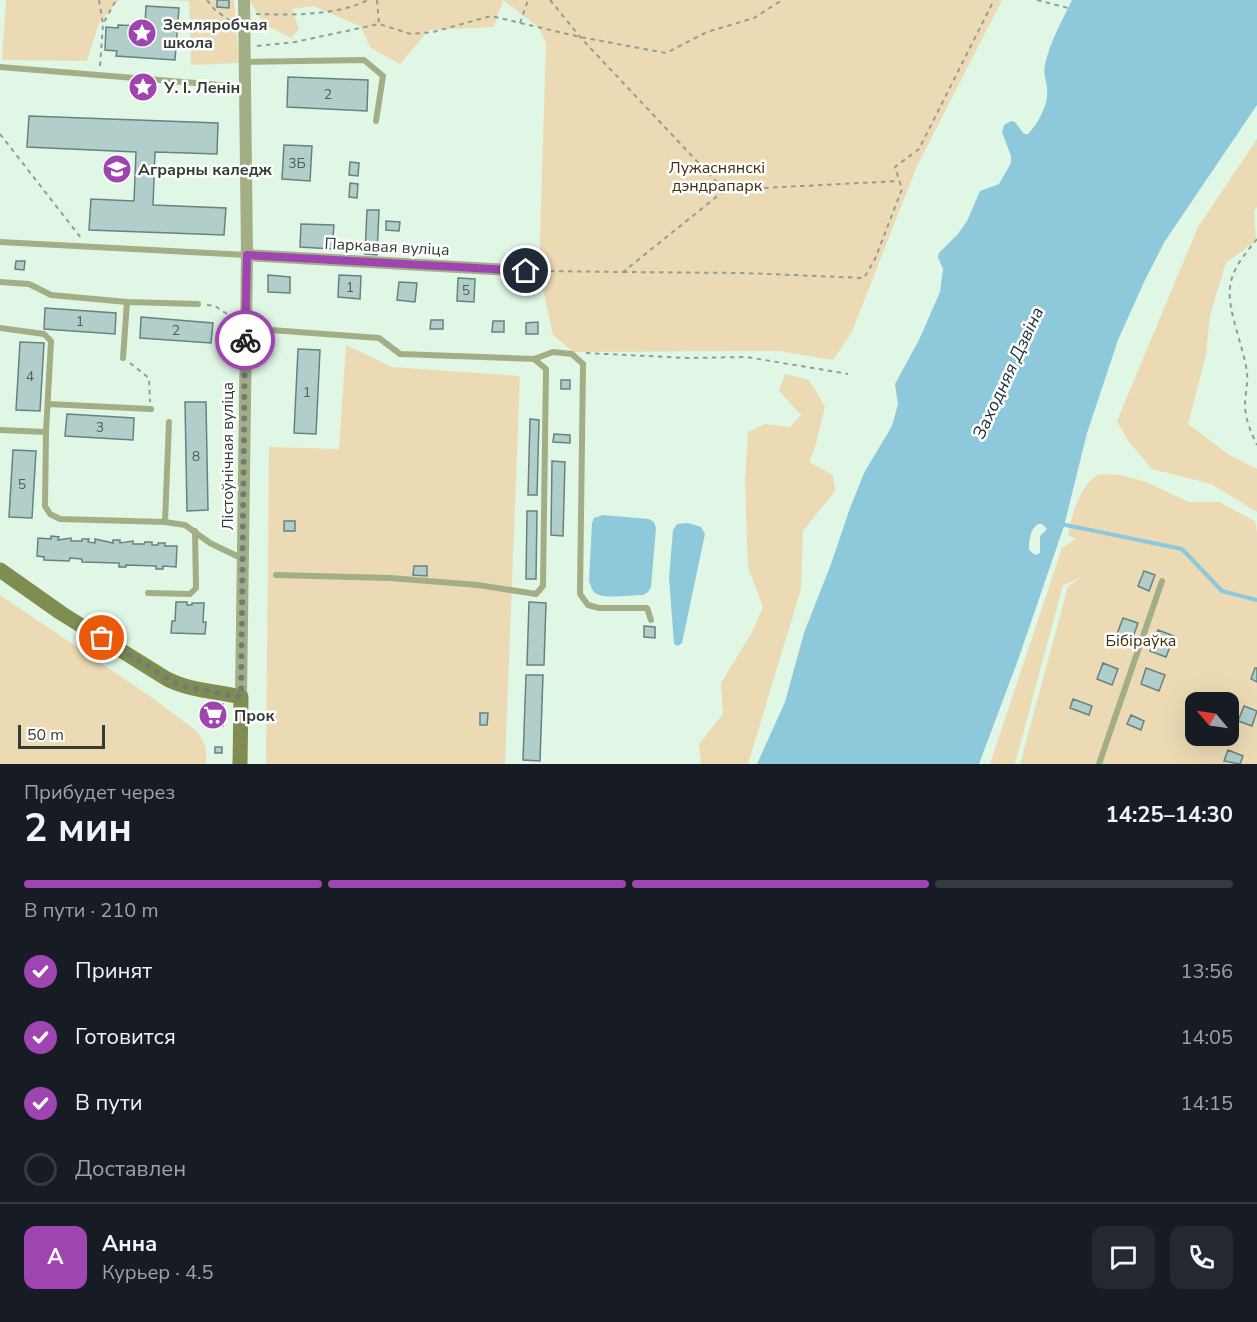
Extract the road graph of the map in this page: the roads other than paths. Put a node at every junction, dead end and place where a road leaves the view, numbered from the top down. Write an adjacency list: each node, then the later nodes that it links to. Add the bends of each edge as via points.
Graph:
1 (244, 0): 2 (street, Лістоўнічная вуліца)
2 (245, 62): 4 (street, Лістоўнічная вуліца); 5 (lane, via 364,60 383,76)
3 (0, 67): 4 (lane)
4 (245, 87): 7 (street, Лістоўнічная вуліца)
5 (376, 122)
6 (0, 243): 7 (lane)
7 (247, 255): 8 (street, Паркавая вуліца); 14 (street, Лістоўнічная вуліца)
8 (526, 271): 9 (lane, via 533,273)
9 (536, 280)
10 (0, 282): 11 (lane, via 29,284 51,295)
11 (127, 302): 12 (lane); 15 (lane)
12 (198, 304)
13 (0, 328): 17 (lane, via 44,334 51,341)
14 (245, 328): 16 (lane, via 378,338 400,354); 24 (street, Лістоўнічная вуліца)
15 (123, 358)
16 (534, 359): 26 (lane, via 546,369 543,586 536,594 390,578); 29 (lane, via 553,352 572,354 583,364 580,594 588,605 600,608 647,608)
17 (48, 404): 18 (lane); 21 (lane)
18 (151, 409)
19 (169, 422): 22 (lane)
20 (0, 430): 21 (lane)
21 (46, 432): 22 (lane, via 45,506 50,514 60,519)
22 (165, 522): 23 (lane)
23 (195, 531): 24 (lane); 28 (lane, via 196,588 190,594)
24 (243, 560): 30 (street, Лістоўнічная вуліца)
25 (0, 570): 30 (street, via 167,679 195,690)
26 (276, 575)
27 (1162, 581): 32 (lane)
28 (148, 593)
29 (651, 620)
30 (241, 697): 31 (street)
31 (240, 764)
32 (1099, 764)

